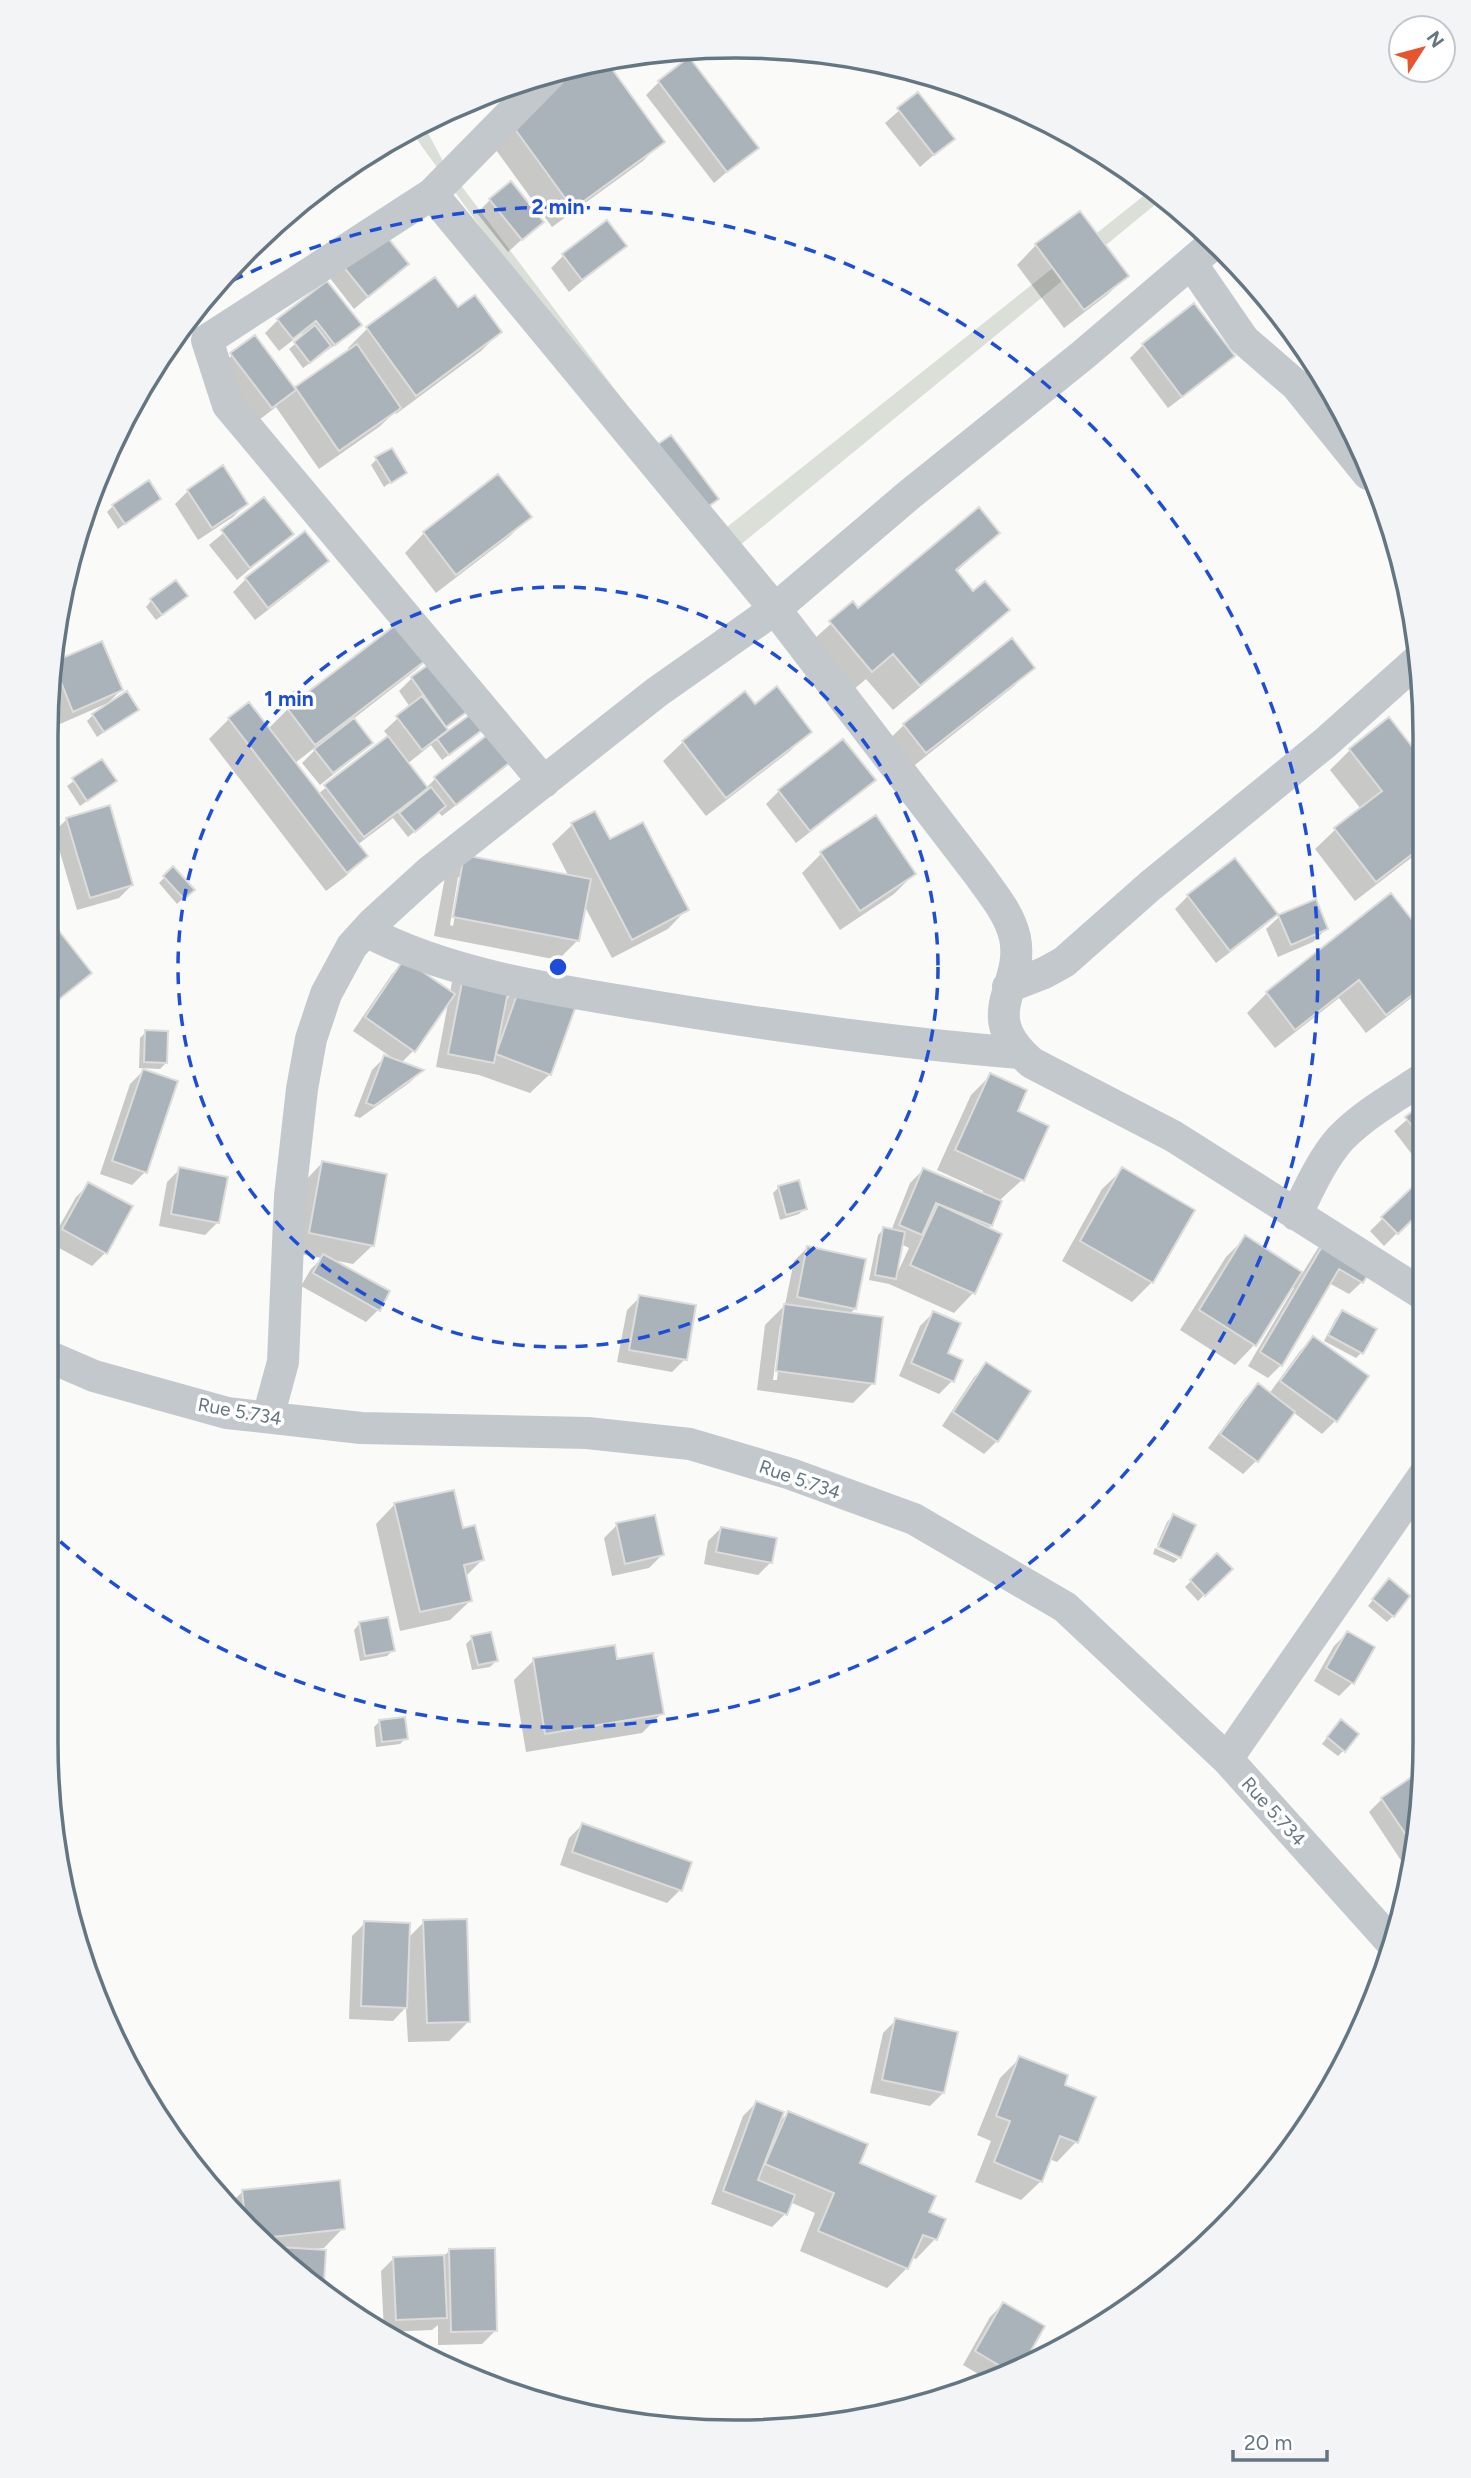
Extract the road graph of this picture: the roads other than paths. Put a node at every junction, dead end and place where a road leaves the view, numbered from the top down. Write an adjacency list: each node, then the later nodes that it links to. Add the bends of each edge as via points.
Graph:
1 (536, 89): 2 (street)
2 (432, 194): 5 (street); 7 (street, via 207,340 228,405)
3 (1202, 253): 4 (street, via 1244,340 1296,385); 5 (street)
4 (1351, 453)
5 (775, 609): 7 (street, via 657,692); 9 (street, via 1008,917 1015,939)
6 (1409, 668): 9 (street, via 1064,962)
7 (544, 782): 8 (street, via 429,872)
8 (366, 931): 10 (street, via 424,956 535,986 730,1018); 15 (street, via 352,946 326,994 311,1039 289,1196 283,1362)
9 (1008, 987): 10 (street, via 1004,1023)
10 (1020, 1053): 12 (street, via 1172,1136)
11 (1413, 1085): 12 (street, via 1371,1112 1340,1140 1319,1168)
12 (1296, 1214): 13 (street)
13 (1413, 1288)
14 (58, 1361): 15 (street, Rue 5.734, via 94,1377 227,1413)
15 (268, 1417): 17 (street, Rue 5.734, via 361,1428 587,1433 690,1444 791,1474 914,1519 1065,1608)
16 (1413, 1491): 17 (street)
17 (1227, 1759): 18 (street, Rue 5.734)
18 (1385, 1935)

